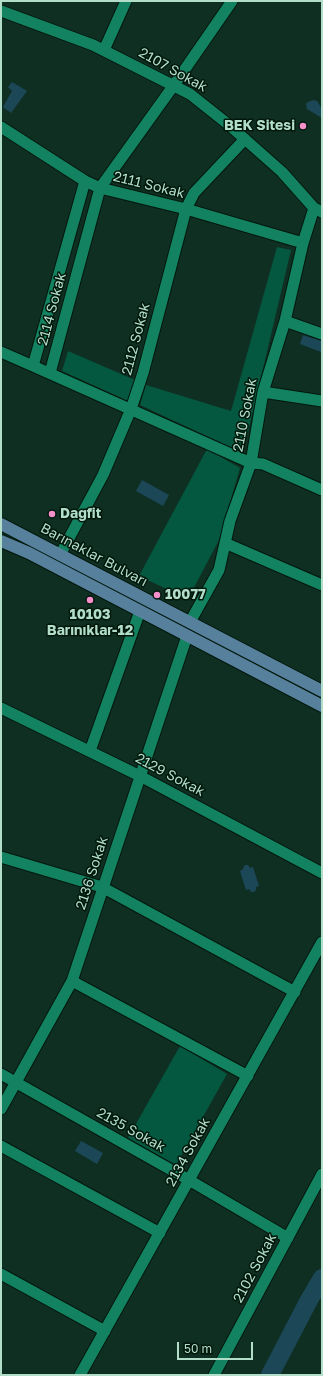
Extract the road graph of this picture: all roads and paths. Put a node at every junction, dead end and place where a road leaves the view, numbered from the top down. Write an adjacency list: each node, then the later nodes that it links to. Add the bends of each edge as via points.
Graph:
1 (126, 1): 4 (street)
2 (232, 1): 5 (street, 2114 Sokak)
3 (1, 11): 4 (street, 2107 Sokak)
4 (104, 50): 5 (street, 2107 Sokak)
5 (174, 85): 7 (street, 2107 Sokak, via 190,94); 9 (street, 2114 Sokak)
6 (1, 128): 8 (street, 2111 Sokak)
7 (245, 139): 10 (street, 2112 Sokak, via 194,193); 11 (street, 2107 Sokak, via 282,172)
8 (84, 181): 9 (street, 2111 Sokak); 16 (street)
9 (100, 188): 10 (street, 2111 Sokak); 17 (street, 2114 Sokak)
10 (186, 210): 12 (street, 2111 Sokak); 20 (street, 2112 Sokak)
11 (318, 210): 12 (street, 2110 Sokak)
12 (304, 243): 13 (street, 2110 Sokak)
13 (286, 321): 14 (street); 18 (street, 2110 Sokak)
14 (322, 334)
15 (1, 352): 16 (street)
16 (33, 366): 17 (street)
17 (50, 373): 20 (street)
18 (263, 392): 19 (street); 21 (street, 2110 Sokak)
19 (322, 401)
20 (132, 409): 21 (street); 26 (street, 2112 Sokak, via 103,475)
21 (251, 463): 22 (street, via 263,464); 25 (street, 2110 Sokak, via 230,521)
22 (322, 490)
23 (1, 524): 26 (main road, Barınaklar Bulvarı)
24 (1, 541): 28 (main road, Barınaklar Bulvarı)
25 (225, 543): 27 (street); 29 (street, 2110 Sokak, via 219,570)
26 (60, 555): 29 (main road, Barınaklar Bulvarı)
27 (322, 585)
28 (140, 611): 30 (main road, Barınaklar Bulvarı); 34 (street)
29 (190, 622): 31 (main road, Barınaklar Bulvarı)
30 (187, 636): 32 (main road, Barınaklar Bulvarı); 35 (street, 2136 Sokak)
31 (322, 691)
32 (322, 706)
33 (1, 708): 34 (street, 2129 Sokak)
34 (90, 751): 35 (street, 2129 Sokak)
35 (140, 776): 37 (street, 2129 Sokak); 38 (street, 2136 Sokak)
36 (1, 857): 38 (street)
37 (322, 873)
38 (102, 887): 40 (street, 2136 Sokak); 41 (street)
39 (322, 942): 41 (street, 2134 Sokak)
40 (72, 980): 43 (street); 44 (street, 2136 Sokak)
41 (295, 992): 43 (street, 2134 Sokak)
42 (1, 1074): 44 (street, 2135 Sokak)
43 (248, 1076): 48 (street, 2134 Sokak)
44 (15, 1082): 45 (street, 2136 Sokak); 48 (street, 2135 Sokak)
45 (1, 1108)
46 (1, 1146): 49 (street)
47 (322, 1174): 50 (street, 2102 Sokak)
48 (189, 1180): 49 (street, 2134 Sokak); 50 (street, 2135 Sokak)
49 (160, 1233): 52 (street, 2134 Sokak)
50 (288, 1238): 54 (street, 2102 Sokak)
51 (1, 1274): 52 (street)
52 (104, 1332): 53 (street, 2134 Sokak)
53 (80, 1375)
54 (214, 1375)

